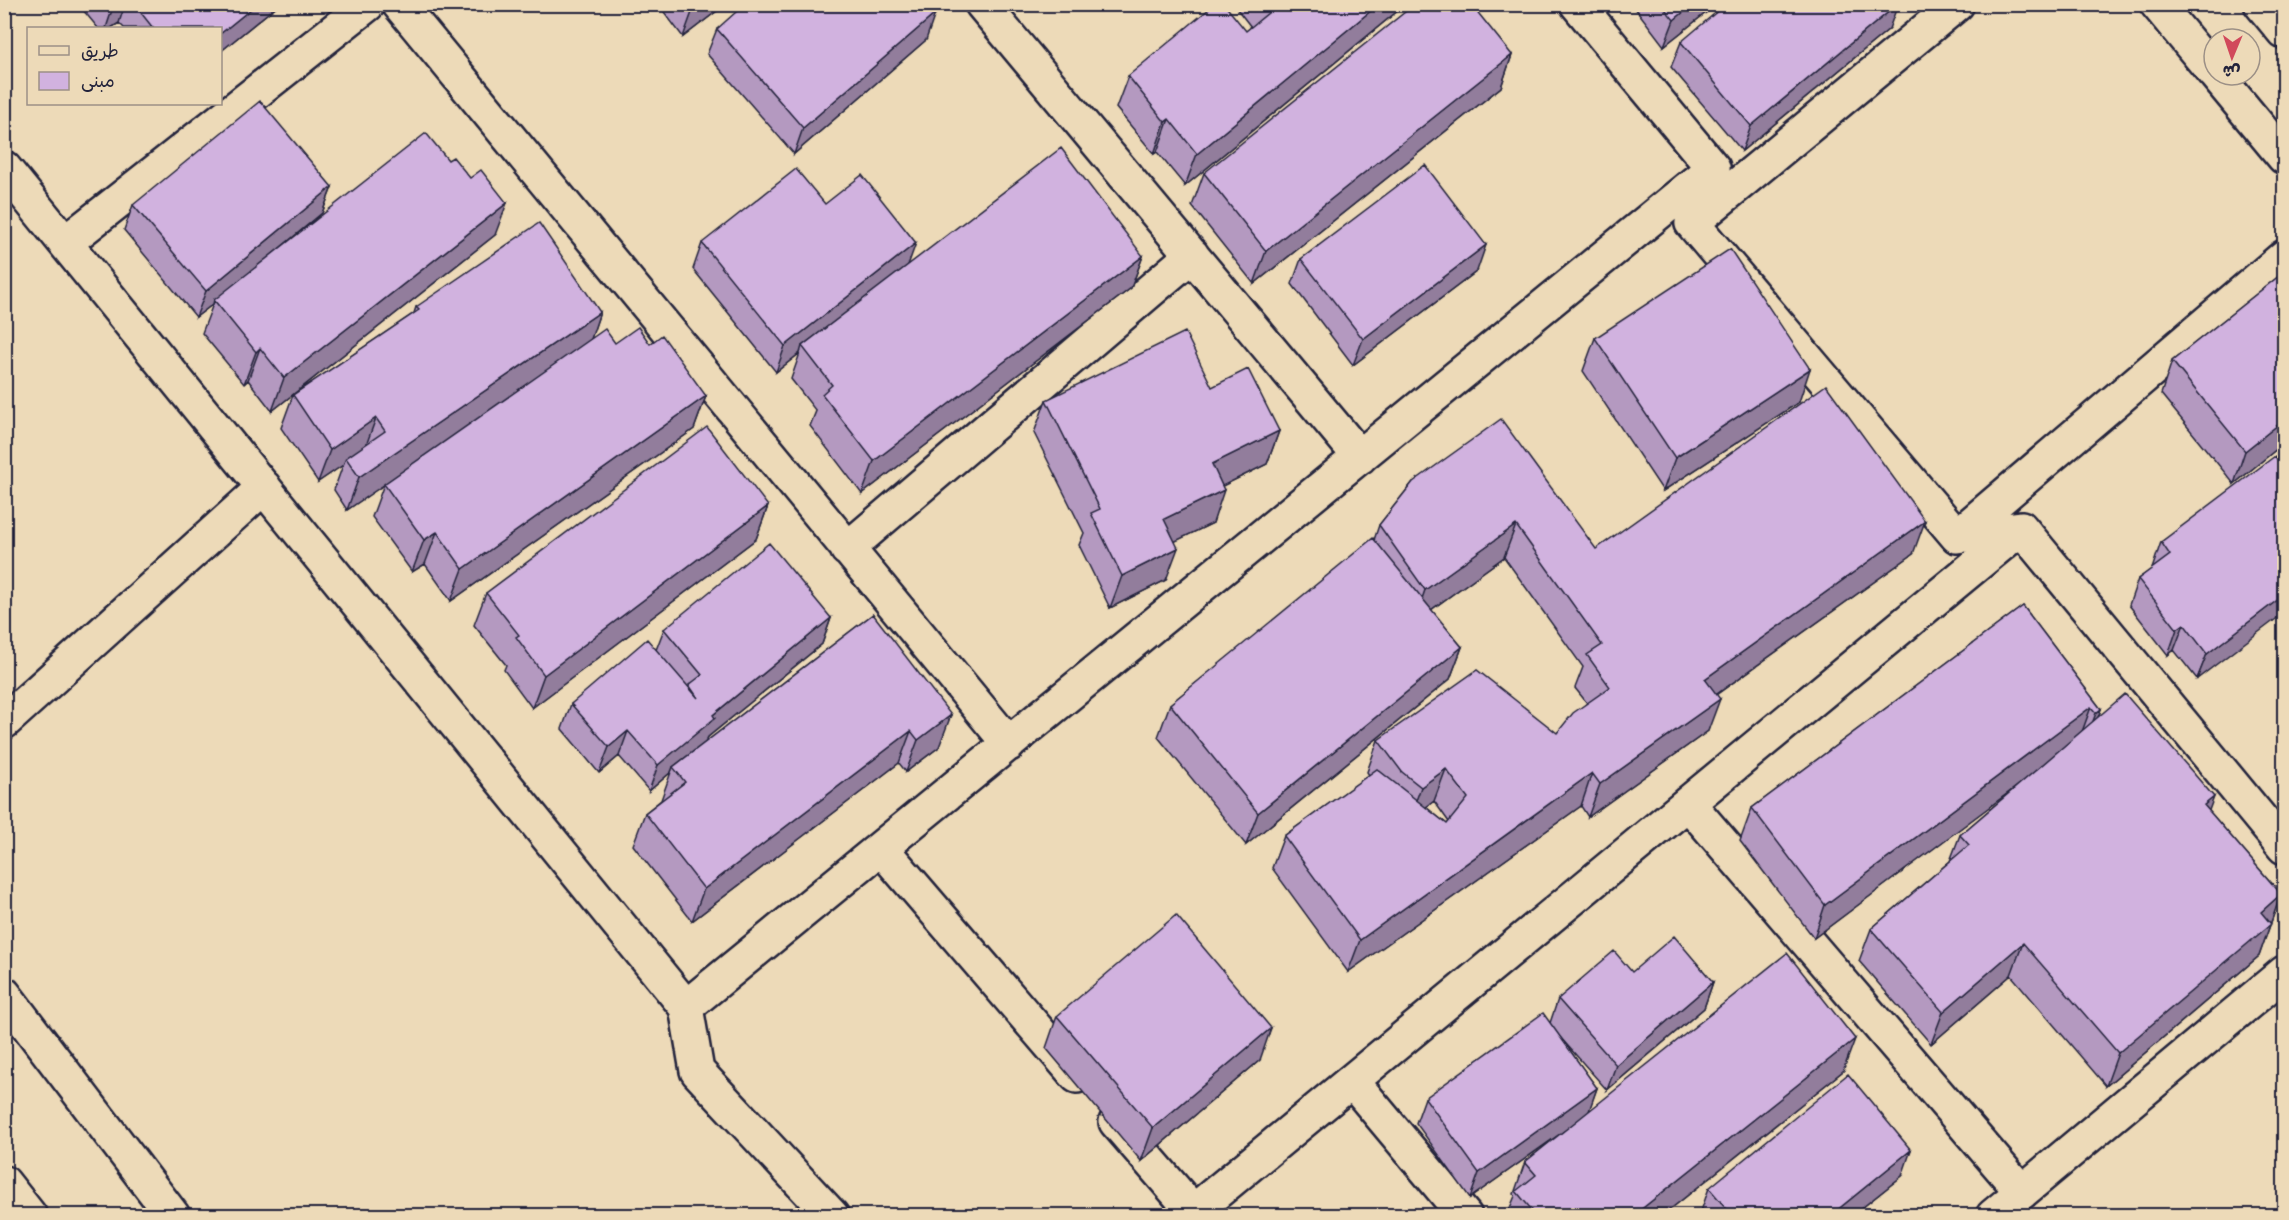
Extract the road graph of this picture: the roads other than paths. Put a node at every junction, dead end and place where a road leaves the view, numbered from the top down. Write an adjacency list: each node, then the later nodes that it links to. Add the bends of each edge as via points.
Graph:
1 (368, 4): 15 (street)
2 (399, 4): 22 (street)
3 (982, 4): 16 (street)
4 (1577, 4): 13 (street)
5 (1958, 4): 14 (street)
6 (2157, 4): 9 (street)
7 (2261, 4): 8 (street)
8 (2284, 32)
9 (2202, 58)
10 (2226, 87): 11 (street)
11 (2284, 157)
12 (4, 168): 15 (street)
13 (1713, 168): 14 (street); 18 (street)
14 (1692, 223): 21 (street)
15 (65, 243): 19 (street)
16 (1192, 255): 18 (street); 22 (street)
17 (2284, 257): 21 (street)
18 (1360, 457): 24 (street)
19 (264, 487): 23 (street); 30 (street)
20 (2021, 528): 21 (street); 25 (street); 26 (street)
21 (1957, 536)
22 (848, 549): 24 (street)
23 (4, 722)
24 (1009, 744): 27 (street)
25 (1688, 804): 31 (street); 32 (street)
26 (2284, 847)
27 (881, 848): 30 (street); 34 (street)
28 (2284, 973): 32 (street)
29 (4, 994): 35 (street)
30 (686, 1007): 33 (street, via 696,1071)
31 (1352, 1081): 34 (street); 36 (street)
32 (2022, 1192): 37 (street)
33 (823, 1212)
34 (1191, 1213)
35 (173, 1215)
36 (1465, 1215)
37 (1993, 1215)

